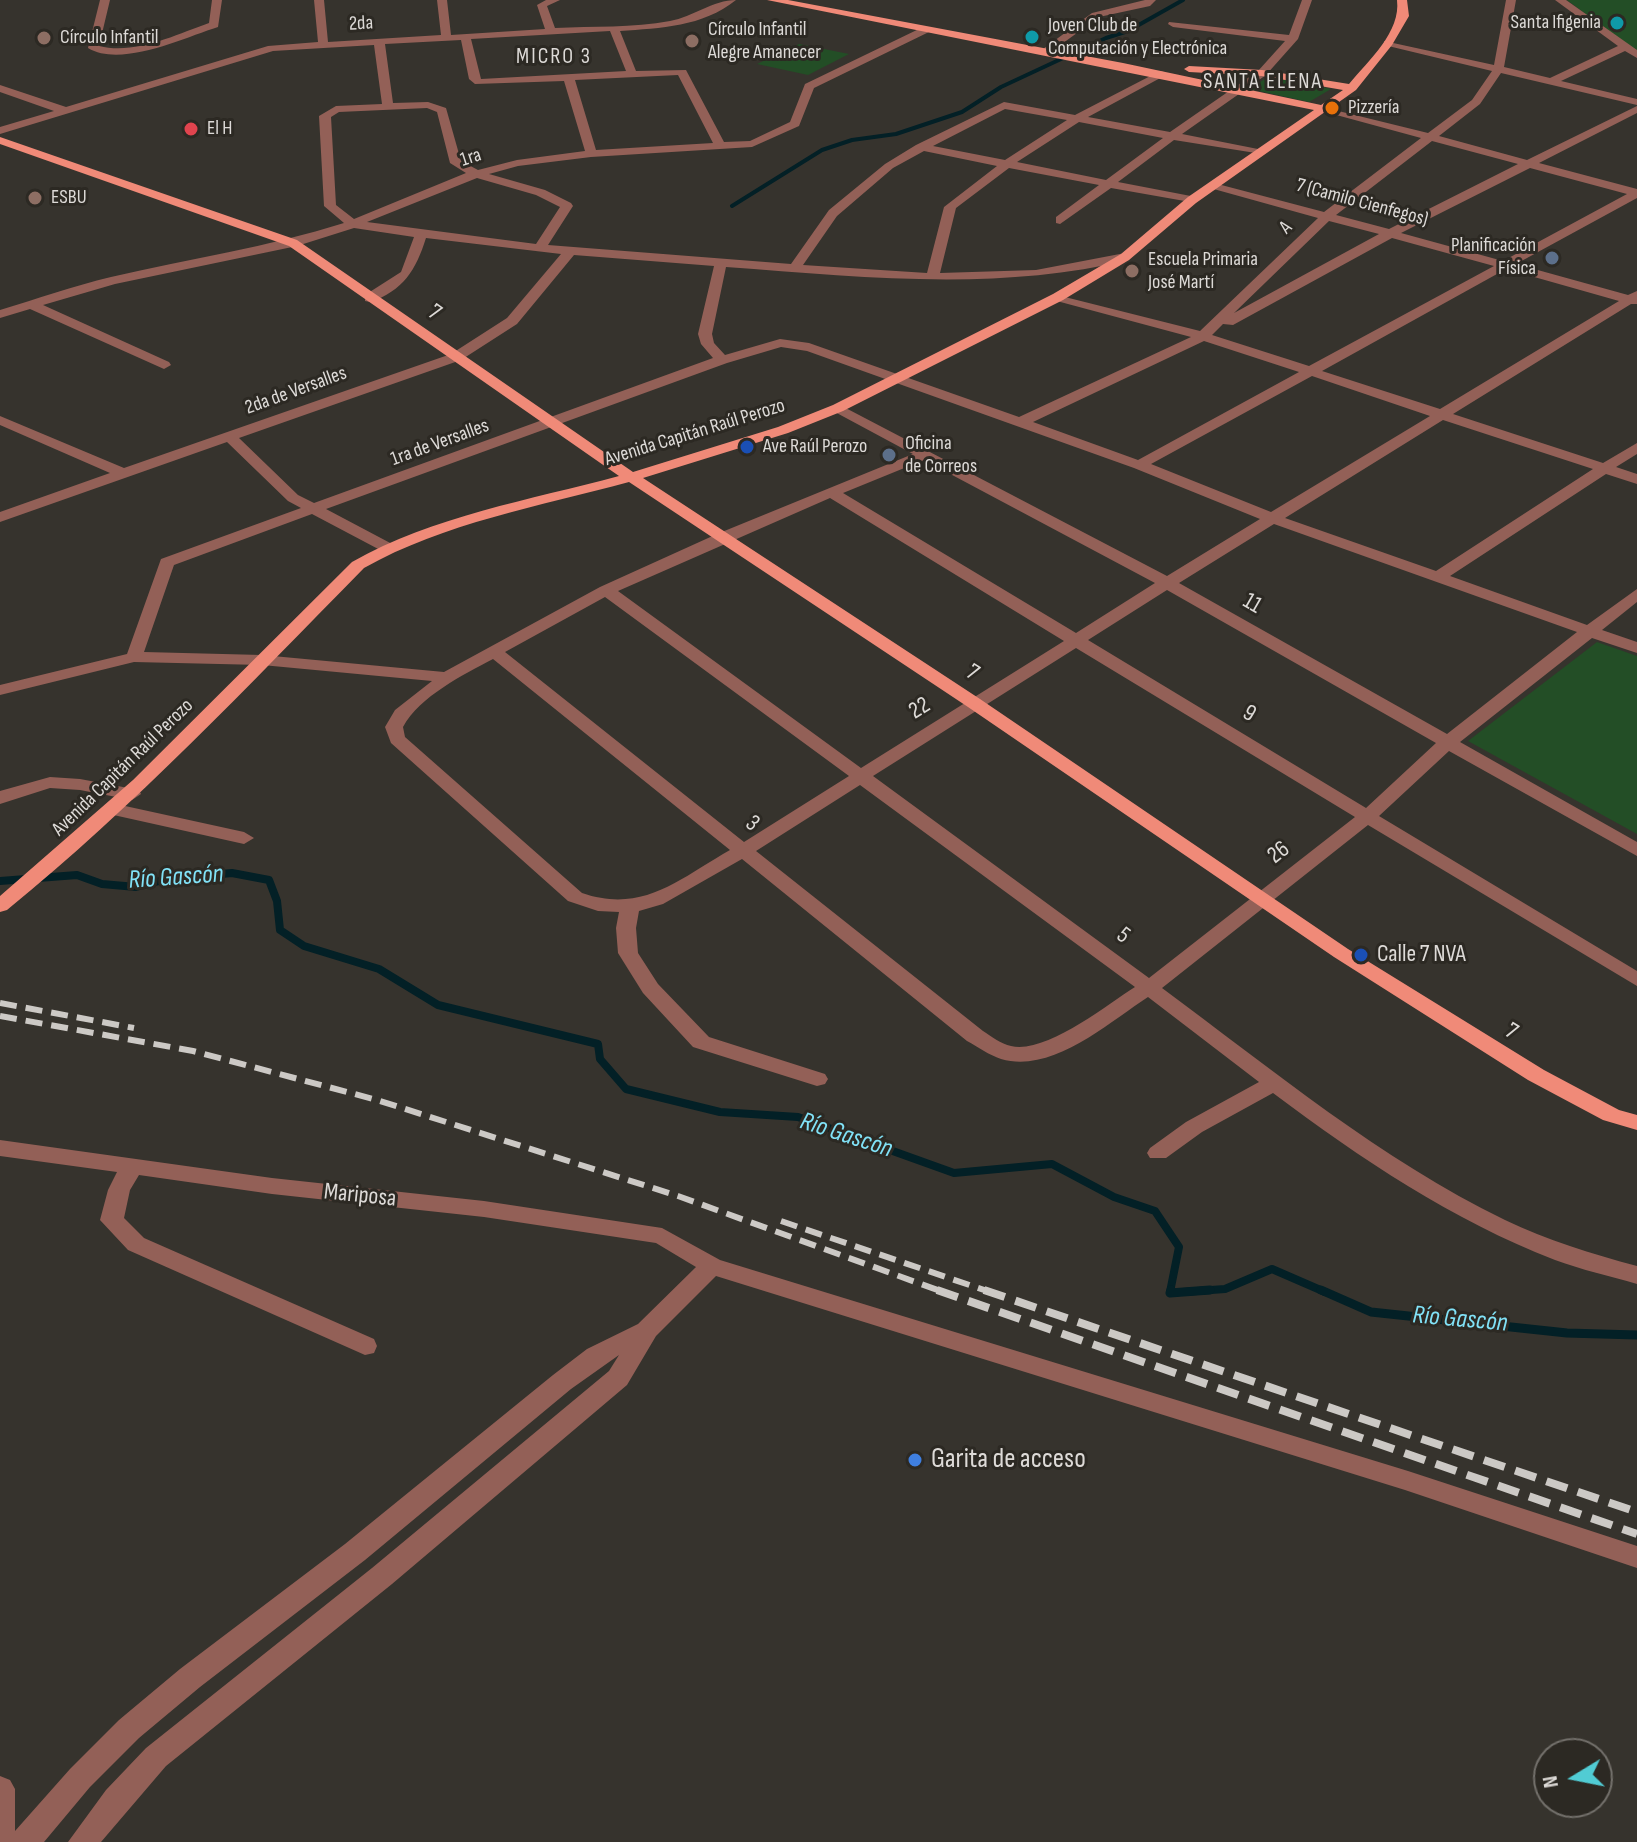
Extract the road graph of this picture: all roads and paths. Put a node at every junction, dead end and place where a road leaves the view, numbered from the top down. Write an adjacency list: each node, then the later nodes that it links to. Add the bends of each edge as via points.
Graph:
1 (105, 0): 2 (street, via 93,48 110,52 214,25)
2 (217, 0)
3 (319, 0): 22 (street)
4 (442, 0): 18 (street)
5 (555, 0): 16 (street, via 542,5)
6 (731, 0): 14 (street, 2da, via 695,19)
7 (772, 0): 15 (main road)
8 (1151, 0): 24 (street, via 1096,15)
9 (1307, 0): 19 (street)
10 (1402, 0): 21 (main road, Avenida Capitán Raúl Perozo, via 1404,16)
11 (1511, 0): 27 (street, A)
12 (1560, 0): 23 (street)
13 (1173, 24): 19 (street)
14 (614, 29): 16 (street, 2da); 29 (street)
15 (927, 29): 24 (main road); 46 (street, 1ra, via 809,86 795,124 752,144)
16 (551, 32): 17 (street, 2da)
17 (465, 36): 18 (street, 2da); 31 (street, via 479,82)
18 (446, 37): 20 (street, 2da)
19 (1293, 39): 28 (street)
20 (379, 41): 22 (street, 2da); 37 (street)
21 (1388, 43): 27 (street); 34 (main road, Avenida Capitán Raúl Perozo)
22 (323, 44): 40 (street, 2da, via 272,48)
23 (1625, 47): 25 (street); 32 (street)
24 (1044, 52): 26 (main road)
25 (1637, 55)
26 (1123, 66): 28 (main road); 30 (main road)
27 (1498, 69): 32 (street); 43 (street, A, via 1476,102)
28 (1262, 73): 34 (main road); 35 (street)
29 (632, 74): 31 (street); 46 (street, via 682,72)
30 (1160, 74): 35 (main road); 41 (street)
31 (569, 79): 49 (street)
32 (1552, 81): 36 (street)
33 (0, 88): 40 (street)
34 (1352, 88): 38 (main road, Avenida Capitán Raúl Perozo)
35 (1237, 90): 38 (main road); 44 (street)
36 (1637, 102)
37 (388, 107): 52 (street, via 428,105 442,110 456,163); 59 (street, via 336,109 325,116 330,206)
38 (1322, 108): 43 (street); 48 (main road, Avenida Capitán Raúl Perozo)
39 (1637, 109): 51 (street)
40 (65, 111): 42 (street, 2da)
41 (1078, 118): 44 (street); 47 (street, via 1004,105); 50 (street)
42 (0, 131)
43 (1430, 135): 51 (street); 57 (street, A)
44 (1172, 136): 48 (street); 53 (street)
45 (0, 140): 62 (main road, 7)
46 (721, 147): 49 (street, 1ra)
47 (920, 147): 50 (street); 68 (street, via 833,213)
48 (1258, 152): 54 (main road, Avenida Capitán Raúl Perozo)
49 (591, 154): 52 (street, 1ra, via 517,163)
50 (1008, 163): 53 (street); 69 (street, via 950,207)
51 (1529, 163): 55 (street); 60 (street)
52 (473, 175): 59 (street, 1ra); 63 (street, via 553,196 567,206)
53 (1107, 183): 56 (street); 58 (street)
54 (1214, 185): 56 (main road, Avenida Capitán Raúl Perozo); 57 (street, 7 (Camilo Cienfegos))
55 (1637, 193): 67 (street)
56 (1192, 200): 65 (main road, Avenida Capitán Raúl Perozo)
57 (1329, 214): 60 (street, 7 (Camilo Cienfegos)); 75 (street, A)
58 (1060, 220)
59 (353, 224): 61 (street); 62 (street, 1ra)
60 (1393, 232): 67 (street, 7 (Camilo Cienfegos)); 75 (street)
61 (421, 235): 63 (street); 71 (street, via 409,273)
62 (293, 243): 71 (main road, 7); 73 (street, 1ra)
63 (540, 247): 64 (street)
64 (571, 250): 66 (street); 76 (street, 2da de Versalles, via 512,321)
65 (1125, 257): 69 (street, via 1024,277); 70 (main road, Avenida Capitán Raúl Perozo)
66 (721, 263): 68 (street); 77 (street, via 705,334)
67 (1506, 264): 72 (street, 7 (Camilo Cienfegos)); 79 (street)
68 (795, 268): 69 (street)
69 (933, 276)
70 (1058, 297): 75 (street); 80 (main road, Avenida Capitán Raúl Perozo)
71 (370, 298): 76 (main road, 7)
72 (1635, 298): 82 (street, 22)
73 (29, 304): 74 (street, 1ra); 78 (street)
74 (0, 314)
75 (1203, 336): 79 (street); 84 (street, A)
76 (456, 357): 85 (main road, 7); 86 (street, 2da de Versalles)
77 (722, 360): 80 (street, via 780,343 809,347); 85 (street, 1ra de Versalles)
78 (164, 365)
79 (1315, 372): 82 (street); 89 (street)
80 (897, 379): 81 (main road, Avenida Capitán Raúl Perozo); 84 (street)
81 (838, 408): 88 (street, 11); 92 (main road, Avenida Capitán Raúl Perozo, via 747,443)
82 (1445, 414): 90 (street); 97 (street, 22)
83 (0, 420): 91 (street)
84 (1021, 422): 89 (street)
85 (554, 423): 92 (main road, 7); 95 (street, 1ra de Versalles)
86 (229, 436): 91 (street, 2da de Versalles); 95 (street, via 293,498)
87 (1637, 447): 90 (street)
88 (925, 454): 94 (street); 101 (street, 11)
89 (1139, 465): 97 (street)
90 (1606, 469): 93 (street); 100 (street)
91 (122, 473): 96 (street, 2da de Versalles)
92 (631, 477): 98 (main road, 7); 99 (main road, Avenida Capitán Raúl Perozo)
93 (1637, 479)
94 (834, 494): 98 (street); 105 (street, 9)
95 (314, 509): 99 (street); 108 (street, 1ra de Versalles, via 167,562)
96 (0, 517)
97 (1274, 519): 100 (street); 101 (street, 22)
98 (723, 537): 102 (street); 112 (main road, 7)
99 (388, 548): 109 (main road, Avenida Capitán Raúl Perozo, via 358,565)
100 (1438, 577): 104 (street)
101 (1167, 583): 105 (street, 22); 113 (street, 11)
102 (606, 590): 107 (street); 114 (street, 5)
103 (1637, 594): 104 (street, 26)
104 (1590, 632): 106 (street); 113 (street, 26)
105 (1080, 640): 112 (street, 22); 118 (street, 9)
106 (1637, 648)
107 (496, 653): 110 (street); 120 (street, 3)
108 (134, 657): 109 (street); 111 (street)
109 (262, 660): 110 (street); 115 (main road, Avenida Capitán Raúl Perozo)
110 (447, 677): 124 (street, via 401,714 394,727 397,739 575,897)
111 (0, 690)
112 (974, 703): 114 (street, 22); 122 (main road, 7)
113 (1447, 743): 118 (street, 26); 121 (street, 11)
114 (860, 775): 120 (street, 22); 126 (street, 5)
115 (132, 794): 116 (street, via 51,781 23,786); 117 (main road, Avenida Capitán Raúl Perozo)
116 (0, 798)
117 (116, 810): 119 (street); 123 (main road, Avenida Capitán Raúl Perozo)
118 (1369, 815): 122 (street, 26); 125 (street, 9)
119 (244, 838)
120 (744, 850): 124 (street, 22, via 656,900); 127 (street, 3)
121 (1637, 850)
122 (1263, 899): 126 (street, 26); 130 (main road, 7, via 1536,1075)
123 (5, 902)
124 (630, 907): 128 (street, via 628,953 650,988 701,1042)
125 (1637, 980)
126 (1149, 988): 127 (street, 26, via 1057,1045 1033,1054 1005,1053); 129 (street, 5)
127 (975, 1036)
128 (817, 1079)
129 (1274, 1083): 132 (street); 135 (street, 5, via 1419,1184 1497,1226 1607,1269)
130 (1637, 1123)
131 (0, 1148): 133 (street, Mariposa)
132 (1158, 1153)
133 (131, 1168): 134 (street, Mariposa, via 484,1209 662,1236); 137 (street, via 112,1220 136,1244)
134 (712, 1266): 136 (street); 138 (street, Mariposa, via 1393,1476)
135 (1637, 1275)
136 (647, 1330): 141 (street, via 596,1356 190,1678 89,1768); 142 (street, via 618,1378 156,1757)
137 (365, 1346)
138 (1637, 1557)
139 (0, 1789): 140 (street)
140 (0, 1832)
141 (25, 1842)
142 (83, 1842)

